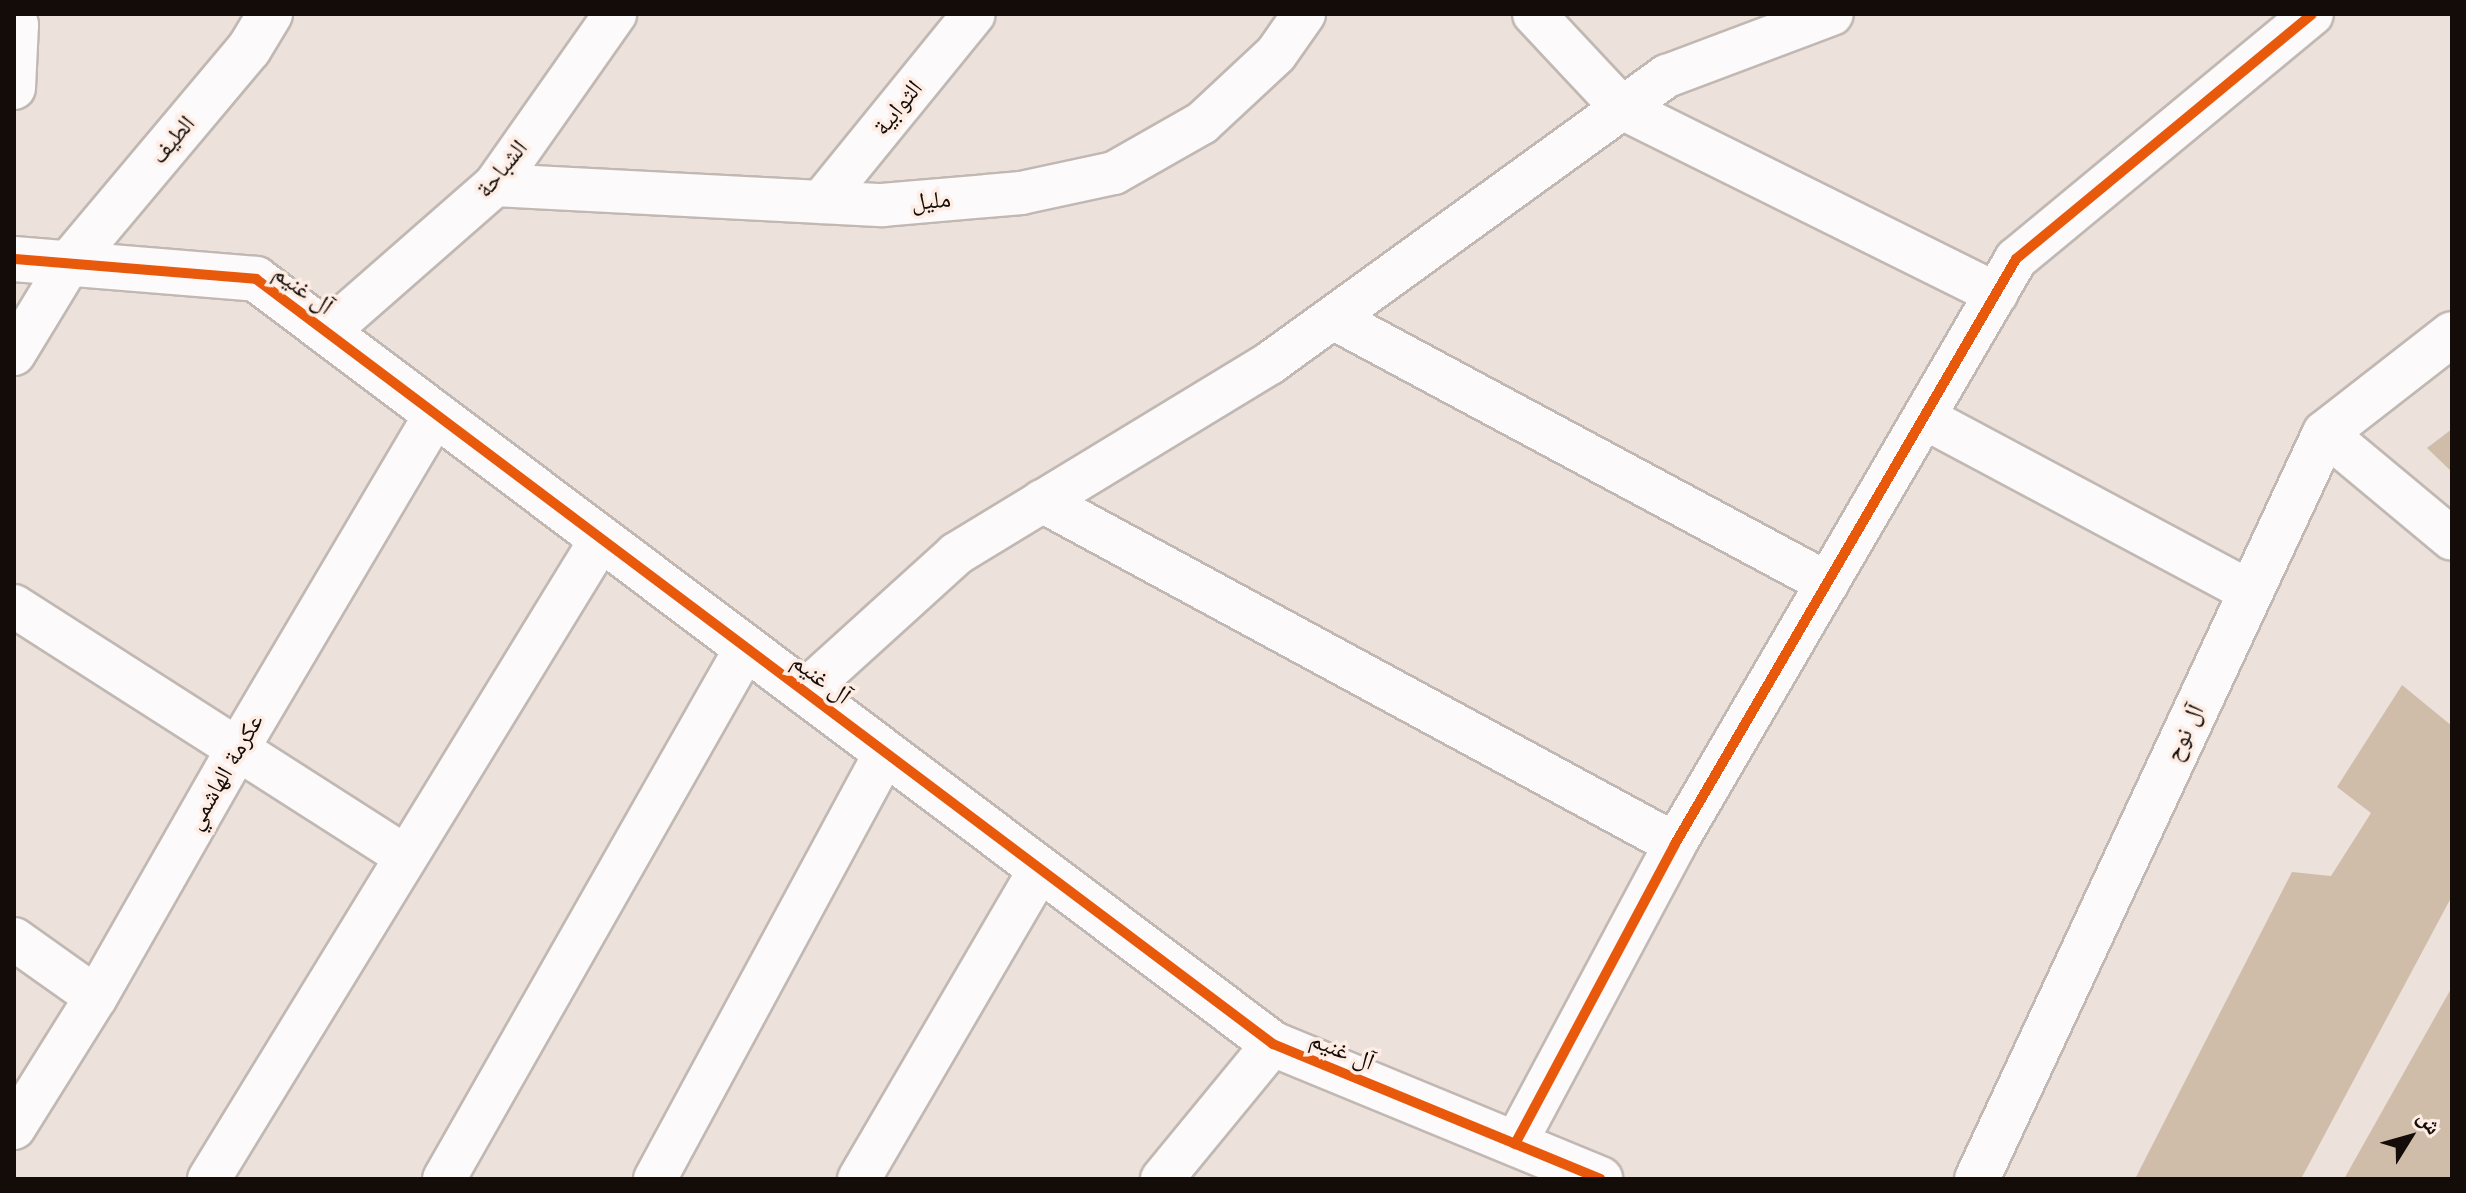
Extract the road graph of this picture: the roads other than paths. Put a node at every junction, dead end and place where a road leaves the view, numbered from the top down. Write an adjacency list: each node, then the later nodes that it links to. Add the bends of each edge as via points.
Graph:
1 (14, 14): 9 (street)
2 (270, 14): 14 (street, الطيف, via 249,49)
3 (615, 14): 11 (street, الشباحة)
4 (974, 14): 12 (street, الثوابية)
5 (1304, 14): 12 (street, مليل, via 1276,54 1202,123 1114,173 1021,193 882,205)
6 (1534, 14): 10 (street)
7 (1832, 14): 10 (street, via 1667,76)
8 (2312, 14): 15 (street, via 2016,259)
9 (14, 88)
10 (1622, 108): 15 (street); 16 (street)
11 (495, 185): 12 (street, مليل); 17 (street, الشباحة)
12 (821, 202)
13 (14, 259): 14 (street, آل غنيم)
14 (70, 262): 17 (street, آل غنيم, via 256,279); 19 (street)
15 (1996, 294): 21 (street)
16 (1333, 318): 23 (street, via 1270,363); 26 (street)
17 (327, 332): 20 (street, آل غنيم)
18 (2452, 334): 22 (street, آل نوح)
19 (14, 354)
20 (436, 414): 24 (street, آل غنيم); 31 (street, عكرمة الهاشمي)
21 (1925, 418): 26 (street); 27 (street)
22 (2325, 433): 25 (street); 27 (street, آل نوح)
23 (1042, 501): 30 (street, via 956,554); 33 (street)
24 (601, 539): 29 (street, آل غنيم); 34 (street)
25 (2452, 539)
26 (1827, 583): 33 (street)
27 (2251, 592): 47 (street, آل نوح)
28 (14, 606): 31 (street)
29 (746, 648): 30 (street, آل غنيم); 42 (street)
30 (804, 692): 32 (street, آل غنيم)
31 (237, 750): 34 (street); 37 (street, عكرمة الهاشمي)
32 (885, 753): 35 (street, آل غنيم); 43 (street)
33 (1675, 844): 40 (street)
34 (406, 857): 41 (street)
35 (1040, 869): 38 (street, آل غنيم); 44 (street)
36 (14, 939): 37 (street)
37 (96, 997): 39 (street, عكرمة الهاشمي)
38 (1273, 1044): 40 (street, آل غنيم); 45 (street)
39 (14, 1128)
40 (1515, 1144): 46 (street, آل غنيم)
41 (209, 1179)
42 (444, 1179)
43 (655, 1179)
44 (859, 1179)
45 (1162, 1179)
46 (1600, 1179)
47 (1977, 1179)

